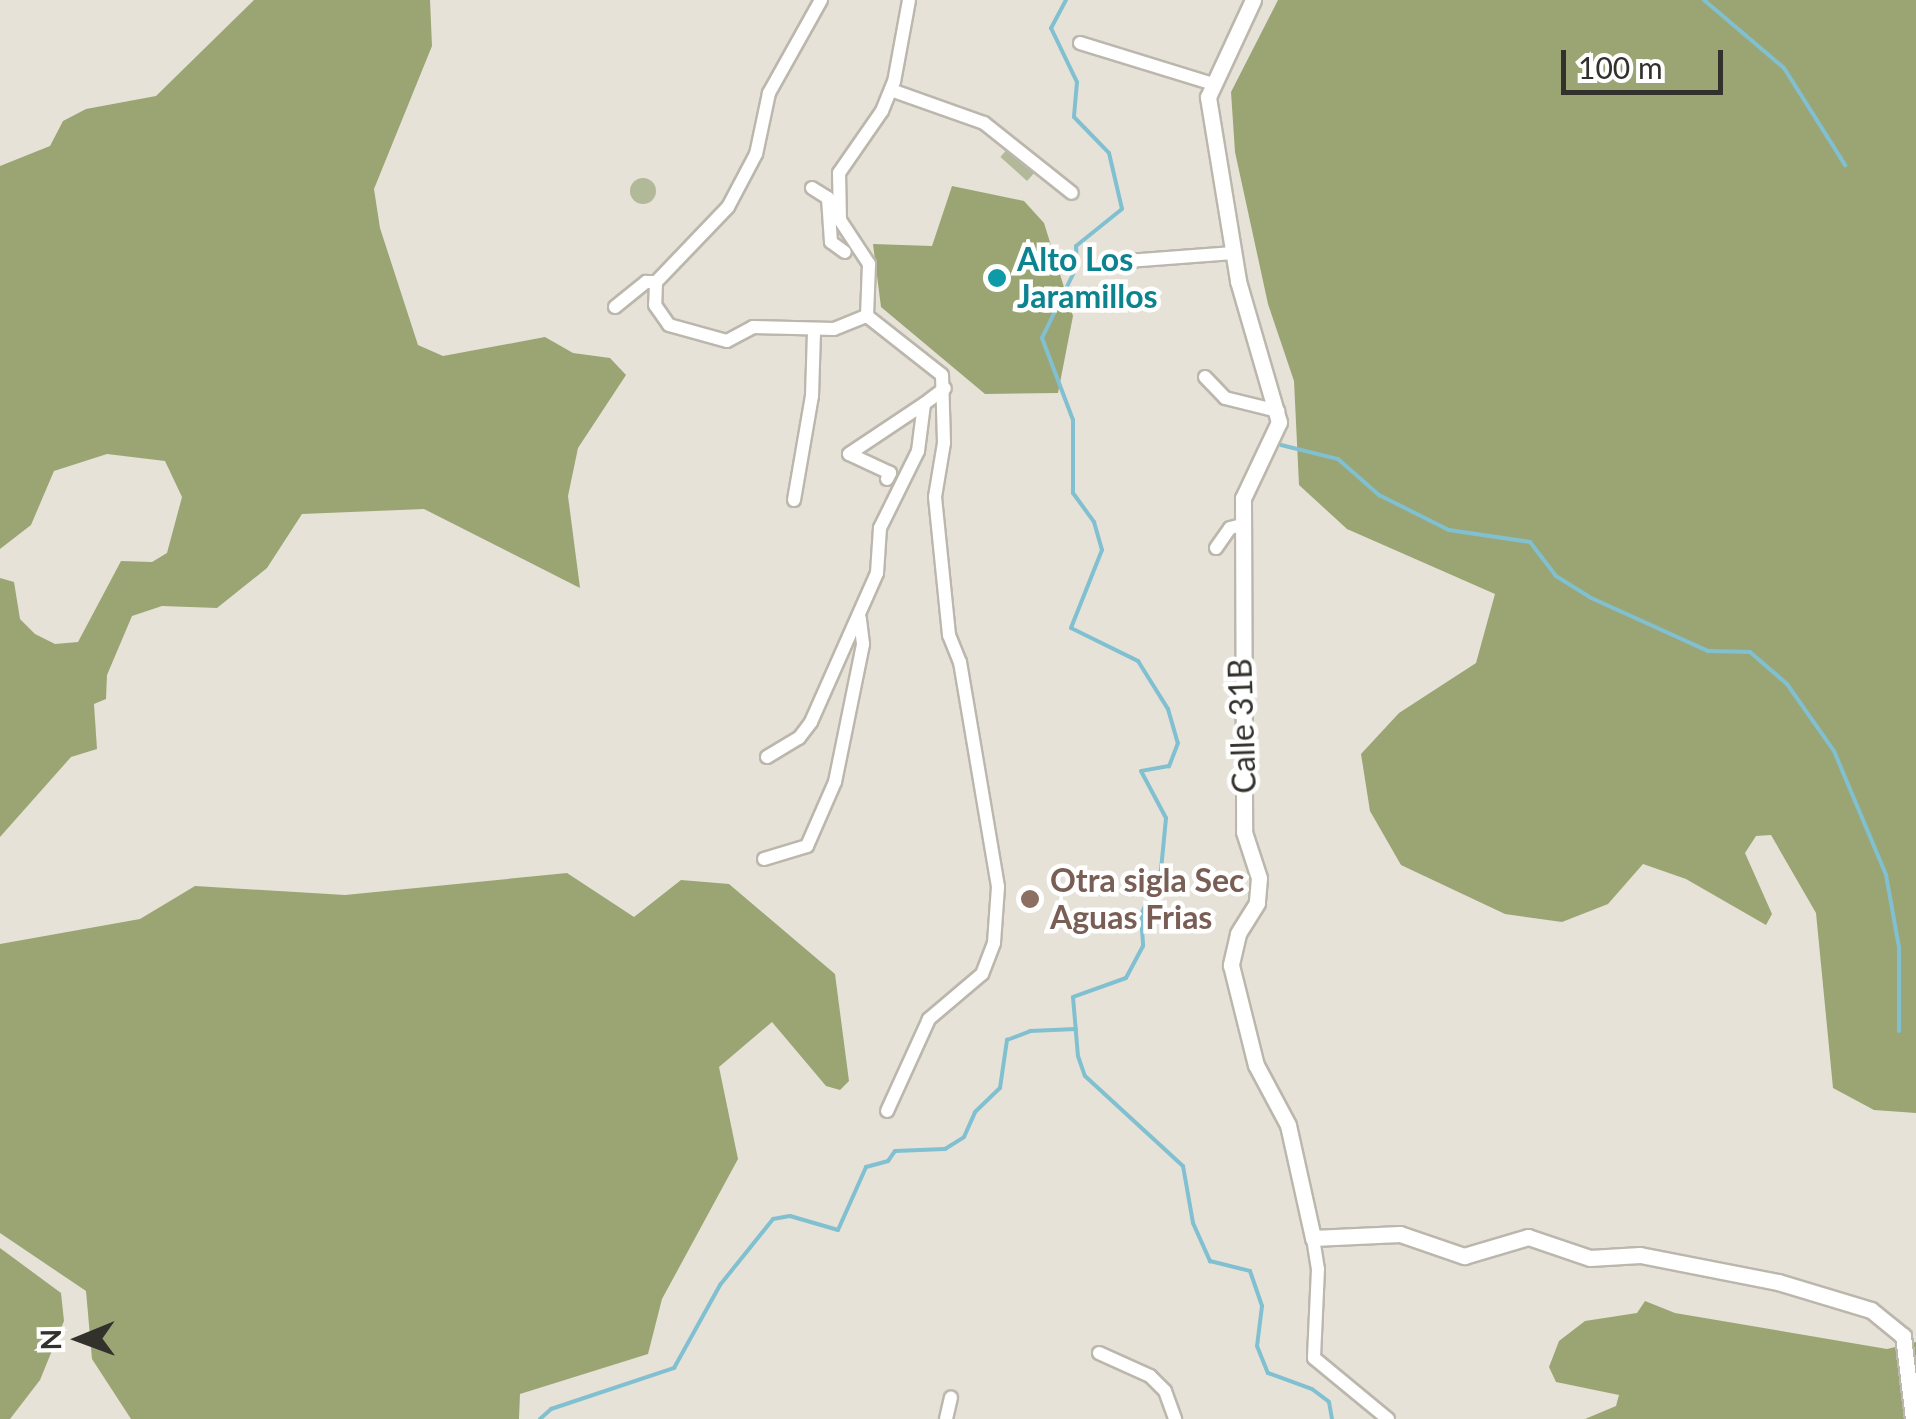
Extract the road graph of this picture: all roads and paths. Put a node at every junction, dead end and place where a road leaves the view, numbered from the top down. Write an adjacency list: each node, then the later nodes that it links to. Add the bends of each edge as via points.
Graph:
1 (821, 0): 12 (street, via 769,94 756,154 728,207)
2 (908, 0): 6 (street)
3 (1253, 0): 5 (street)
4 (1080, 43): 5 (street)
5 (1213, 84): 10 (street, via 1210,120)
6 (891, 90): 8 (street, via 984,123); 14 (street, via 870,132 843,162 837,187 845,234 869,264)
7 (812, 188): 9 (street, via 828,198 831,242)
8 (1072, 193)
9 (846, 252)
10 (1234, 254): 11 (street); 19 (street)
11 (1127, 261)
12 (656, 282): 13 (street, via 646,282); 15 (street, via 655,305 674,327 727,341 753,328)
13 (615, 307)
14 (867, 316): 15 (street); 17 (street, via 932,360)
15 (814, 331): 21 (street, via 812,396)
16 (1204, 377): 19 (street, via 1225,398)
17 (945, 388): 18 (street); 27 (street, via 935,497 949,635 960,662 998,888 996,932 982,974 929,1019)
18 (924, 404): 20 (street, via 848,454 890,473); 24 (street, via 918,451 880,528 877,573)
19 (1278, 411): 22 (street, Calle 31B, via 1270,443 1245,484)
20 (887, 479)
21 (794, 500)
22 (1242, 525): 23 (street, via 1230,528); 28 (street, Calle 31B, via 1244,832 1259,878 1257,903 1238,934 1231,965 1256,1065 1288,1124)
23 (1216, 548)
24 (860, 618): 25 (street, via 811,722); 26 (street, via 863,644 835,782 807,846)
25 (767, 757)
26 (764, 859)
27 (887, 1111)
28 (1313, 1238): 33 (street, Calle 31B, via 1314,1358); 34 (street, via 1400,1234 1464,1256 1528,1237 1590,1258 1640,1255 1778,1282 1871,1310 1904,1336)
29 (1099, 1353): 32 (street, via 1150,1376 1165,1390)
30 (951, 1398): 31 (street)
31 (946, 1419)
32 (1175, 1419)
33 (1388, 1419)
34 (1913, 1419)

